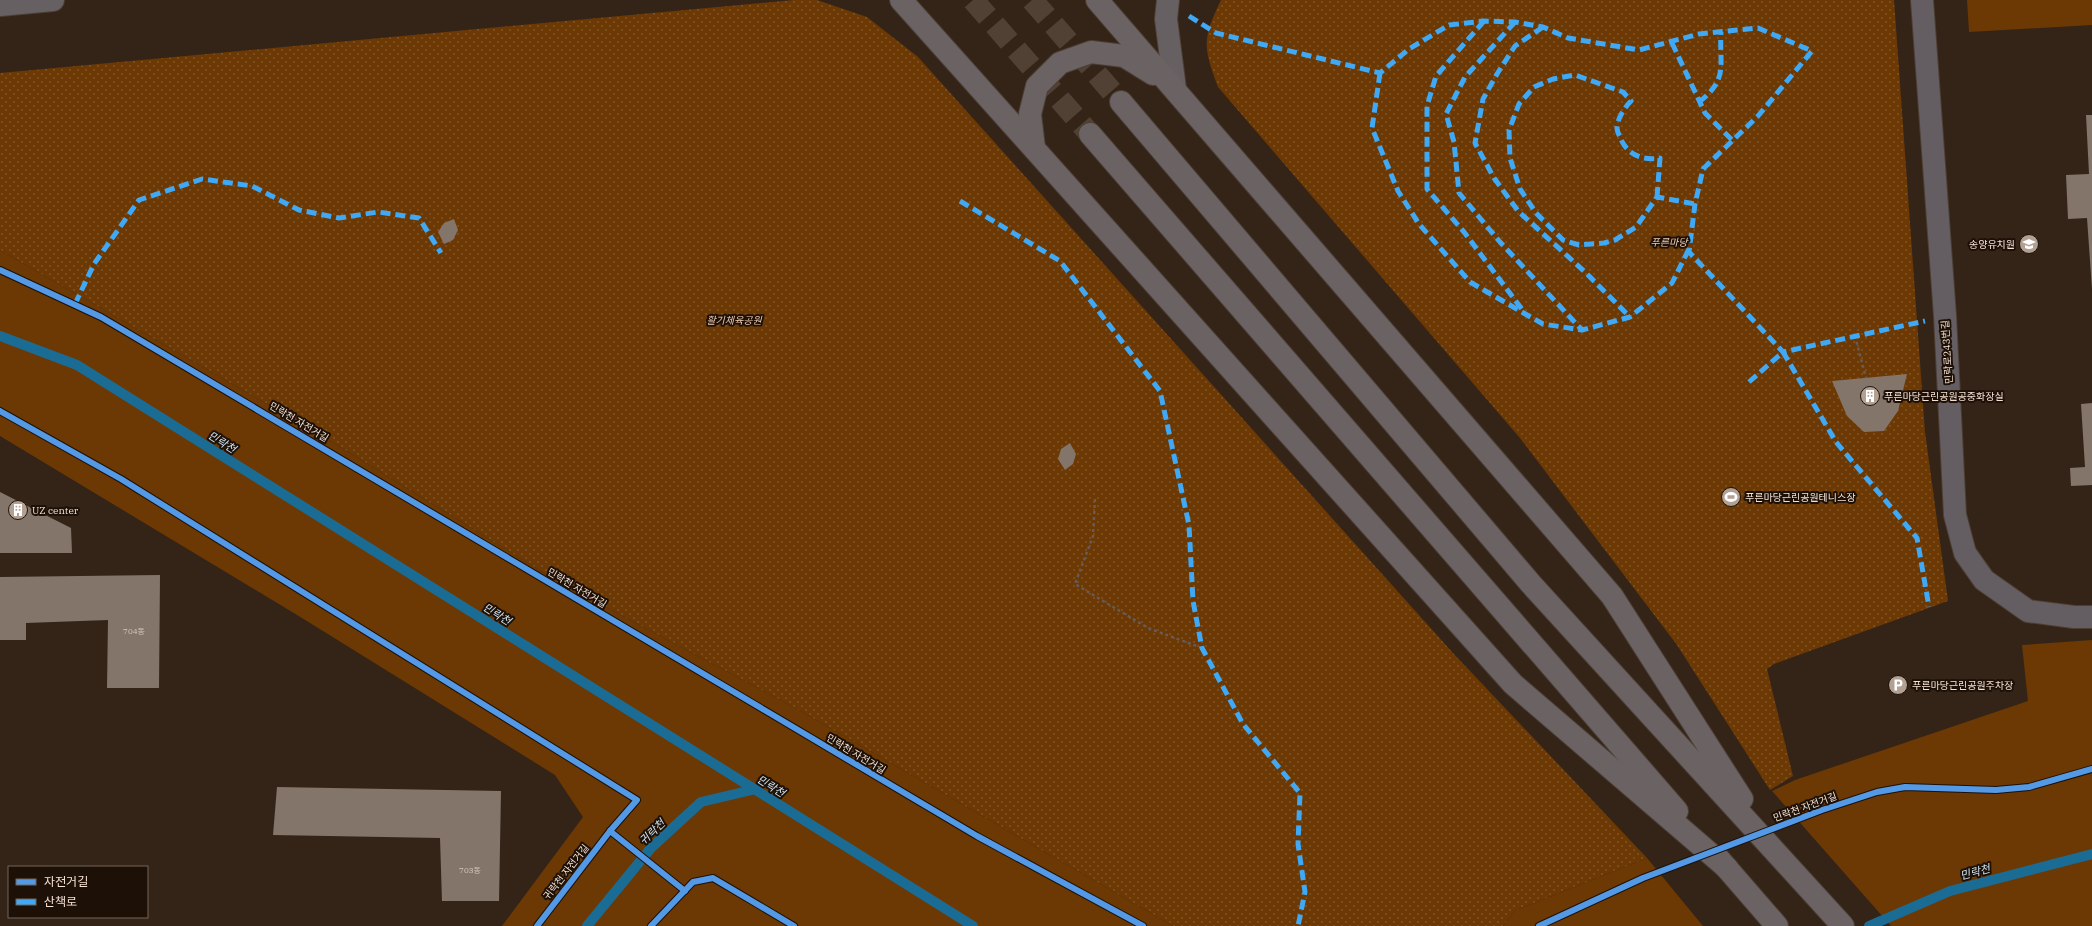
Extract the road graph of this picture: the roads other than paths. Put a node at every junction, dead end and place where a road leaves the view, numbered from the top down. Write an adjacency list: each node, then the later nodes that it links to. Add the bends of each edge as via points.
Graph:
1 (53, 0): 6 (main road)
2 (901, 0): 10 (highway)
3 (1097, 0): 7 (highway)
4 (1168, 0): 7 (main road, via 1166,19)
5 (1922, 0): 11 (street, 민락로243번길, via 1946,340 1955,516 1965,553 1984,580 2028,611 2074,617)
6 (0, 5)
7 (1175, 89): 10 (highway, via 1124,56 1091,52 1060,63 1037,86 1030,114); 12 (highway, via 1612,596)
8 (1121, 102): 12 (highway, via 1531,584)
9 (1090, 134): 13 (highway)
10 (1034, 148): 13 (highway, via 1513,684)
11 (2092, 616)
12 (1774, 850): 15 (highway)
13 (1727, 868): 14 (highway)
14 (1777, 926)
15 (1844, 926)

